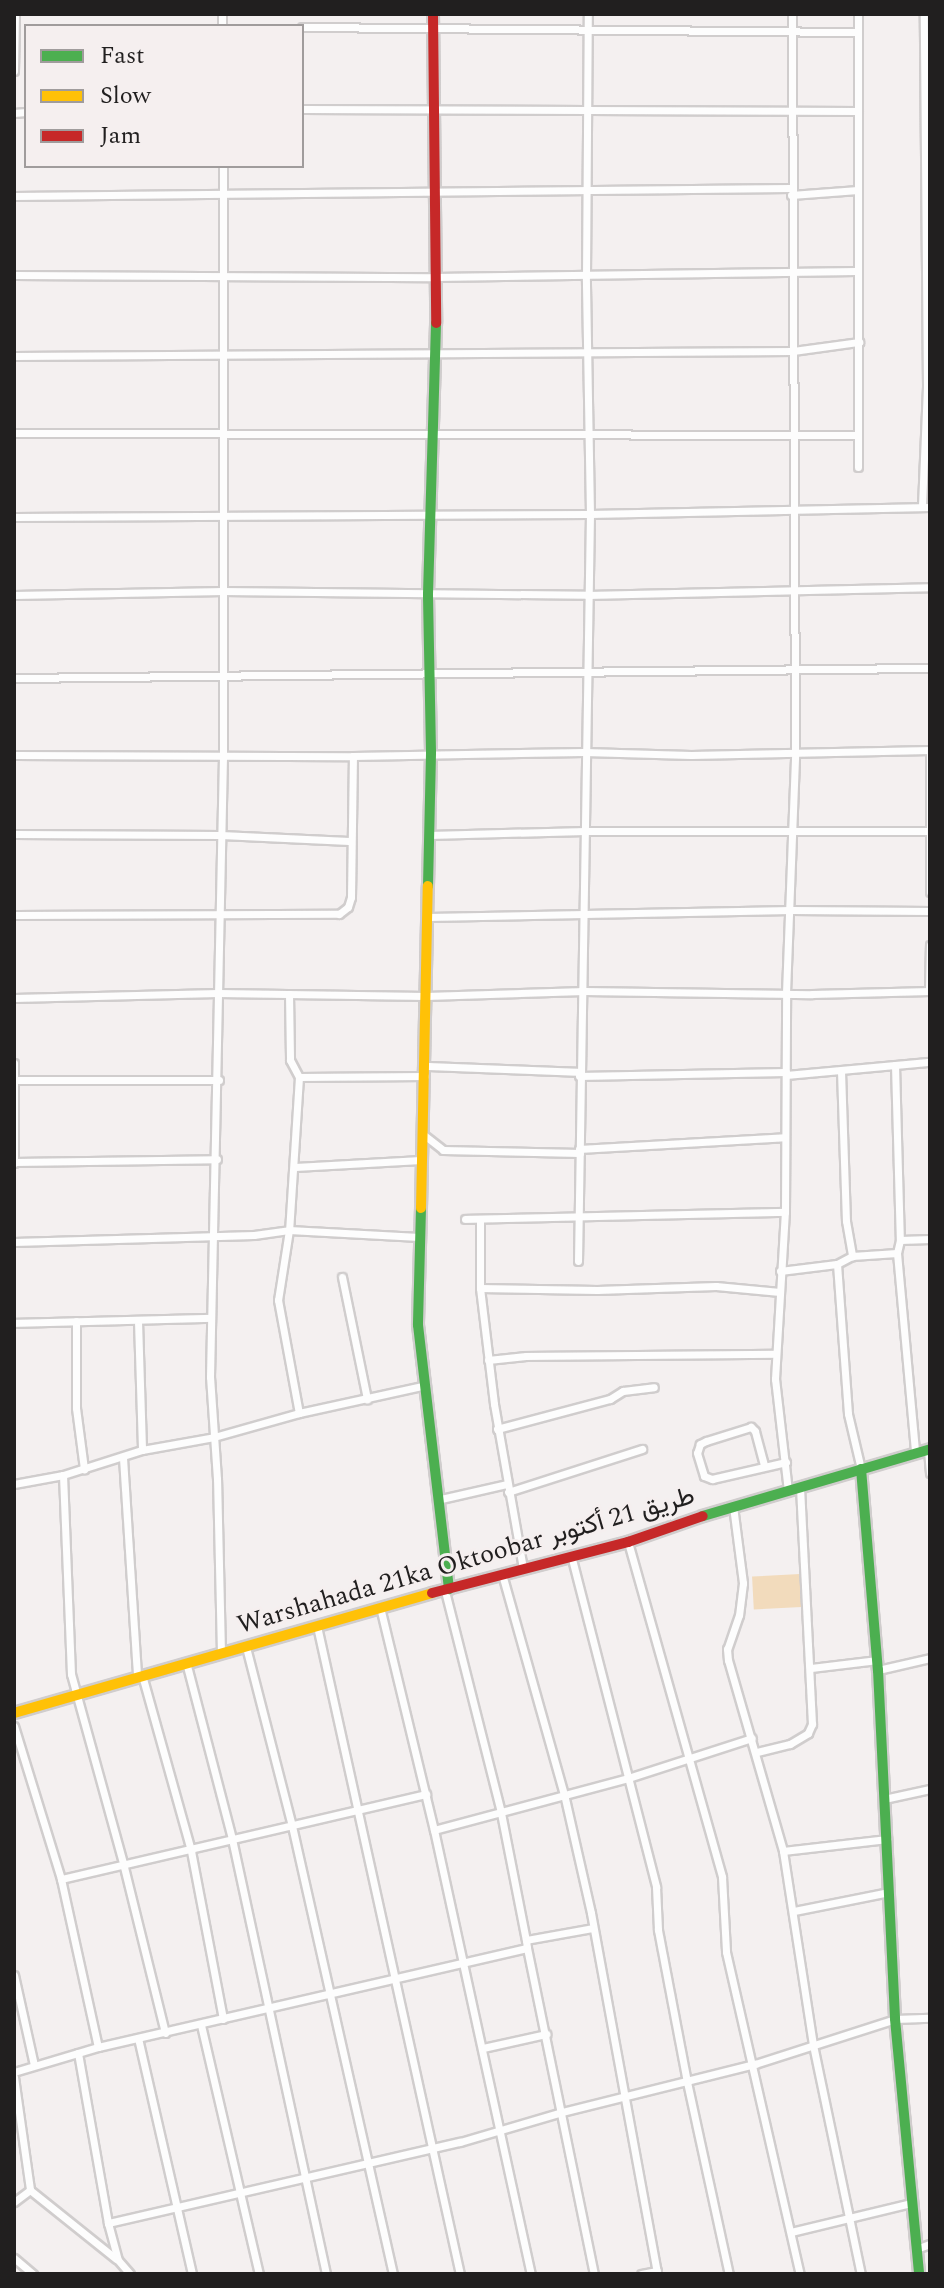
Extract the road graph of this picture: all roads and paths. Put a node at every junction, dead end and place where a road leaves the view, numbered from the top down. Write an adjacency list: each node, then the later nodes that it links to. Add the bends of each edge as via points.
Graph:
1 (15, 14): 11 (street)
2 (433, 14): 7 (street)
3 (588, 14): 9 (street)
4 (792, 14): 10 (street)
5 (858, 14): 12 (street)
6 (924, 14): 39 (street)
7 (433, 26): 8 (street); 9 (street); 17 (street)
8 (304, 27)
9 (588, 28): 10 (street); 16 (street)
10 (791, 29): 12 (street); 18 (street)
11 (15, 31): 13 (street)
12 (857, 32): 19 (street)
13 (15, 42): 14 (street)
14 (14, 71)
15 (304, 109): 17 (street)
16 (589, 109): 17 (street); 18 (street); 23 (street)
17 (432, 111): 24 (street)
18 (791, 111): 19 (street); 22 (street)
19 (858, 111): 21 (street)
20 (223, 168): 25 (street)
21 (858, 190): 22 (street); 27 (street)
22 (790, 191): 23 (street); 28 (street)
23 (588, 192): 24 (street); 31 (street)
24 (432, 193): 25 (street); 32 (street)
25 (223, 194): 26 (street); 29 (street)
26 (14, 196)
27 (856, 271): 28 (street); 33 (street)
28 (791, 273): 31 (street); 35 (street)
29 (221, 274): 30 (street); 32 (street); 36 (street)
30 (14, 275)
31 (586, 276): 32 (street); 34 (street)
32 (435, 277): 37 (street)
33 (859, 342): 35 (street); 45 (street)
34 (588, 351): 35 (street); 37 (street); 42 (street)
35 (793, 351): 44 (street)
36 (222, 353): 37 (street); 38 (street); 41 (street)
37 (437, 354): 43 (street)
38 (14, 356)
39 (928, 386): 47 (street)
40 (14, 433): 41 (street)
41 (223, 433): 43 (street); 50 (street)
42 (589, 433): 43 (street); 44 (street); 51 (street)
43 (433, 434): 48 (street)
44 (793, 435): 45 (street); 49 (street)
45 (857, 435): 46 (street)
46 (858, 467)
47 (926, 507): 49 (street)
48 (430, 512): 50 (street); 51 (street); 56 (street)
49 (793, 512): 51 (street); 55 (street)
50 (223, 514): 52 (street); 54 (street)
51 (590, 514): 58 (street)
52 (14, 517)
53 (930, 587): 55 (street)
54 (223, 591): 56 (street); 57 (street); 62 (street)
55 (796, 592): 58 (street); 60 (street)
56 (428, 594): 58 (street); 63 (street)
57 (14, 595)
58 (587, 595): 61 (street)
59 (930, 668): 60 (street)
60 (796, 671): 61 (street); 69 (street)
61 (586, 672): 63 (street); 66 (street)
62 (222, 673): 63 (street); 64 (street); 68 (street)
63 (430, 674): 65 (street)
64 (14, 678)
65 (431, 752): 66 (street); 71 (street); 77 (street)
66 (584, 752): 69 (street); 72 (street)
67 (930, 752): 69 (street); 73 (street)
68 (223, 754): 70 (street); 71 (street); 76 (street)
69 (795, 754): 74 (street)
70 (14, 755)
71 (353, 756): 78 (street)
72 (585, 831): 74 (street); 77 (street); 82 (street)
73 (928, 831): 74 (street); 79 (street)
74 (792, 833): 80 (street)
75 (14, 834): 76 (street)
76 (221, 835): 78 (street); 83 (street)
77 (429, 835): 85 (street)
78 (349, 841): 83 (street, via 351,897 339,914)
79 (930, 892)
80 (791, 910): 81 (street); 82 (street); 90 (street)
81 (930, 911)
82 (584, 913): 85 (street); 87 (street)
83 (218, 914): 84 (street); 89 (street)
84 (14, 915)
85 (428, 917): 92 (street)
86 (930, 945): 88 (street)
87 (584, 991): 90 (street); 92 (street); 100 (street)
88 (930, 991): 90 (street)
89 (218, 993): 91 (street); 93 (street); 103 (street)
90 (786, 993): 99 (street)
91 (289, 994): 92 (street); 101 (street, via 290,1060)
92 (426, 996): 97 (street)
93 (14, 998)
94 (930, 1062): 96 (street)
95 (14, 1063): 102 (street)
96 (895, 1065): 98 (street); 119 (street)
97 (425, 1071): 100 (street); 101 (street); 104 (street)
98 (841, 1071): 99 (street); 122 (street)
99 (786, 1073): 100 (street); 105 (street)
100 (579, 1074): 106 (street)
101 (299, 1077): 110 (street)
102 (15, 1080): 103 (street); 109 (street)
103 (219, 1080): 107 (street)
104 (424, 1135): 106 (street, via 443,1150); 108 (street)
105 (785, 1137): 106 (street); 111 (street)
106 (579, 1151): 112 (street)
107 (217, 1159): 109 (street); 116 (street)
108 (421, 1160): 110 (street); 117 (street)
109 (14, 1163)
110 (295, 1167): 115 (street)
111 (785, 1212): 112 (street); 125 (street)
112 (578, 1218): 114 (street); 123 (street)
113 (465, 1219): 114 (street)
114 (480, 1219): 127 (street)
115 (289, 1230): 116 (street); 117 (street); 138 (street, via 278,1300)
116 (214, 1237): 120 (street); 129 (street)
117 (419, 1237): 135 (street, via 418,1325)
118 (930, 1239): 119 (street)
119 (900, 1240): 121 (street)
120 (14, 1242)
121 (897, 1253): 122 (street); 144 (street)
122 (852, 1256): 124 (street)
123 (578, 1261)
124 (837, 1264): 125 (street); 149 (street, via 848,1414)
125 (780, 1271): 128 (street)
126 (342, 1277): 137 (street)
127 (480, 1288): 128 (street, via 716,1286); 134 (street)
128 (780, 1292): 133 (street)
129 (210, 1318): 131 (street); 140 (street)
130 (76, 1321): 131 (street); 132 (street); 148 (street, via 76,1408)
131 (138, 1321): 142 (street)
132 (14, 1323)
133 (775, 1354): 134 (street); 146 (street, via 777,1414)
134 (488, 1360): 139 (street)
135 (426, 1385): 137 (street); 156 (street)
136 (654, 1387): 139 (street, via 623,1391)
137 (367, 1399): 138 (street)
138 (299, 1413): 140 (street)
139 (497, 1429): 153 (street)
140 (214, 1437): 142 (street); 166 (street)
141 (642, 1449): 153 (street)
142 (142, 1450): 145 (street)
143 (929, 1450): 144 (street, Warshahada 21ka Oktoobar طريق 21 أكتوبر); 150 (street)
144 (915, 1452): 149 (street, Warshahada 21ka Oktoobar طريق 21 أكتوبر)
145 (123, 1458): 148 (street); 171 (street)
146 (786, 1462): 147 (street); 155 (street)
147 (764, 1465): 147 (street, via 712,1479 704,1476 697,1453 706,1441 751,1427)
148 (84, 1469): 151 (street)
149 (861, 1469): 154 (street, Warshahada 21ka Oktoobar طريق 21 أكتوبر); 169 (street)
150 (930, 1473)
151 (63, 1475): 152 (street); 172 (street)
152 (14, 1484)
153 (507, 1488): 156 (street); 160 (street)
154 (800, 1488): 155 (street, Warshahada 21ka Oktoobar طريق 21 أكتوبر); 170 (street)
155 (788, 1491): 157 (street, Warshahada 21ka Oktoobar طريق 21 أكتوبر)
156 (441, 1499): 162 (street)
157 (733, 1506): 158 (street, Warshahada 21ka Oktoobar طريق 21 أكتوبر); 175 (street, via 743,1583 727,1649)
158 (628, 1542): 159 (street, Warshahada 21ka Oktoobar طريق 21 أكتوبر); 177 (street)
159 (571, 1555): 160 (street, Warshahada 21ka Oktoobar طريق 21 أكتوبر); 178 (street)
160 (523, 1568): 161 (street, Warshahada 21ka Oktoobar طريق 21 أكتوبر)
161 (502, 1574): 162 (street, Warshahada 21ka Oktoobar طريق 21 أكتوبر); 181 (street)
162 (447, 1590): 163 (street, Warshahada 21ka Oktoobar طريق 21 أكتوبر); 184 (street)
163 (380, 1607): 164 (street, Warshahada 21ka Oktoobar طريق 21 أكتوبر); 180 (street)
164 (317, 1626): 165 (street, Warshahada 21ka Oktoobar طريق 21 أكتوبر); 183 (street)
165 (246, 1647): 166 (street, Warshahada 21ka Oktoobar طريق 21 أكتوبر); 185 (street)
166 (221, 1653): 168 (street, Warshahada 21ka Oktoobar طريق 21 أكتوبر)
167 (930, 1658): 169 (street)
168 (186, 1662): 171 (street, Warshahada 21ka Oktoobar طريق 21 أكتوبر); 187 (street)
169 (878, 1665): 170 (street); 182 (street)
170 (811, 1668): 176 (street, via 808,1733 790,1744)
171 (140, 1676): 172 (street, Warshahada 21ka Oktoobar طريق 21 أكتوبر); 189 (street)
172 (75, 1693): 173 (street, Warshahada 21ka Oktoobar طريق 21 أكتوبر); 191 (street)
173 (14, 1713)
174 (14, 1726): 192 (street)
175 (752, 1738): 176 (street); 177 (street)
176 (757, 1752): 190 (street)
177 (689, 1755): 178 (street); 213 (street, via 722,1877 726,1952)
178 (628, 1778): 181 (street); 216 (street, via 656,1887 658,1930)
179 (930, 1789): 182 (street)
180 (426, 1794): 183 (street); 186 (street)
181 (564, 1794): 184 (street); 195 (street)
182 (884, 1799): 188 (street)
183 (359, 1810): 185 (street); 199 (street)
184 (501, 1813): 186 (street); 196 (street)
185 (292, 1826): 187 (street); 200 (street)
186 (434, 1830): 197 (street)
187 (232, 1839): 189 (street); 201 (street)
188 (887, 1839): 190 (street); 193 (street)
189 (191, 1851): 191 (street); 203 (street)
190 (783, 1851): 194 (street)
191 (124, 1867): 192 (street); 206 (street)
192 (61, 1879): 210 (street)
193 (889, 1892): 194 (street); 204 (street)
194 (794, 1911): 209 (street)
195 (593, 1928): 196 (street); 217 (street)
196 (527, 1944): 197 (street); 207 (street)
197 (460, 1961): 199 (street); 211 (street)
198 (14, 1975): 214 (street)
199 (397, 1979): 200 (street); 220 (street)
200 (331, 1994): 201 (street); 221 (street)
201 (268, 2009): 203 (street); 222 (street)
202 (930, 2018): 204 (street)
203 (223, 2019): 205 (street)
204 (895, 2019): 209 (street); 226 (street)
205 (201, 2025): 206 (street); 224 (street)
206 (165, 2033): 208 (street)
207 (546, 2034): 211 (street); 218 (street)
208 (138, 2038): 210 (street); 227 (street)
209 (813, 2045): 213 (street); 228 (street)
210 (98, 2047): 212 (street)
211 (483, 2048): 219 (street)
212 (78, 2053): 214 (street); 229 (street)
213 (755, 2064): 216 (street); 230 (street)
214 (34, 2065): 215 (street)
215 (14, 2075): 223 (street)
216 (687, 2082): 217 (street); 246 (street)
217 (624, 2098): 218 (street); 235 (street)
218 (562, 2112): 219 (street); 244 (street)
219 (499, 2132): 220 (street); 243 (street)
220 (431, 2147): 221 (street); 242 (street)
221 (366, 2161): 222 (street); 241 (street)
222 (303, 2176): 224 (street); 240 (street)
223 (30, 2190): 225 (street); 234 (street)
224 (241, 2194): 227 (street); 239 (street)
225 (14, 2202)
226 (911, 2203): 228 (street); 232 (street)
227 (175, 2210): 229 (street); 238 (street)
228 (850, 2220): 230 (street); 248 (street)
229 (108, 2223): 234 (street)
230 (791, 2232): 247 (street)
231 (930, 2244): 232 (street)
232 (916, 2249): 249 (street)
233 (14, 2258): 236 (street)
234 (118, 2260): 237 (street)
235 (658, 2272): 245 (street)
236 (33, 2274)
237 (130, 2274)
238 (192, 2274)
239 (259, 2274)
240 (326, 2274)
241 (393, 2274)
242 (460, 2274)
243 (531, 2274)
244 (594, 2274)
245 (641, 2274)
246 (729, 2274)
247 (800, 2274)
248 (861, 2274)
249 (919, 2274)

